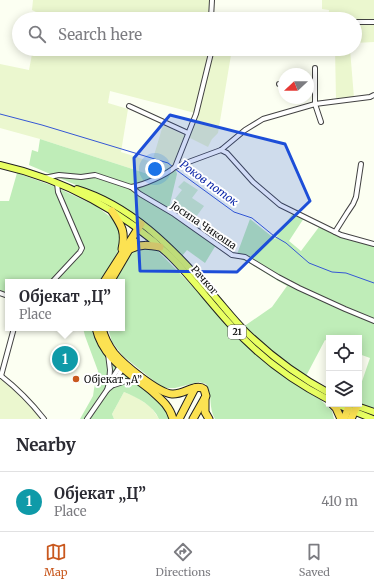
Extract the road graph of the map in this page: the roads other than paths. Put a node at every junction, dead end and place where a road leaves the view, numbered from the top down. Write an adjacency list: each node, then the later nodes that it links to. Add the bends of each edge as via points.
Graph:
1 (212, 0): 2 (street)
2 (211, 12)
3 (362, 22): 4 (street)
4 (374, 22)
5 (210, 56): 12 (street, via 196,114)
6 (315, 68): 7 (street)
7 (315, 84): 9 (street)
8 (374, 95): 9 (street)
9 (315, 104): 11 (street); 13 (street, via 263,119)
10 (130, 106): 12 (street)
11 (321, 122)
12 (188, 133): 16 (street)
13 (221, 150): 16 (street); 22 (street, via 252,182 280,204)
14 (361, 164): 22 (street, via 355,200)
15 (0, 165): 17 (main road, Рачког / 21)
16 (174, 168): 19 (street)
17 (44, 178): 18 (main road, Рачког / 21); 19 (street, Јосипа Чикоша, via 59,175 95,175)
18 (57, 183): 20 (main road, Рачког / 21); 21 (main road, Рачког / 21, via 102,198); 27 (street, via 58,192 82,248)
19 (132, 187): 30 (street, Јосипа Чикоша, via 232,255 246,257 299,288)
20 (112, 211): 21 (main road, Рачког / 21); 26 (highway, via 123,231)
21 (141, 227): 24 (main road, Рачког / 21); 25 (highway); 26 (highway); 41 (main road, Рачког / 21, via 173,251 257,343)
22 (335, 232): 23 (street)
23 (374, 244)
24 (160, 247): 25 (highway, via 144,245); 42 (main road, Рачког / 21, via 252,346 291,378)
25 (130, 249): 29 (highway)
26 (121, 254): 28 (highway)
27 (55, 279)
28 (106, 279)
29 (112, 279)
30 (374, 321)
31 (13, 331): 36 (street)
32 (97, 331): 34 (highway)
33 (103, 331): 35 (highway)
34 (108, 354): 35 (highway); 38 (street)
35 (122, 365): 37 (highway); 38 (street); 39 (highway, via 163,392 178,394)
36 (1, 376): 46 (street, via 23,393)
37 (139, 382): 38 (street); 48 (highway, via 166,404)
38 (111, 384): 47 (street)
39 (195, 388): 40 (highway, via 200,386 204,389); 49 (highway)
40 (205, 397): 50 (highway); 51 (highway)
41 (326, 398)
42 (326, 398)
43 (335, 407): 52 (highway)
44 (352, 410): 45 (main road); 53 (highway); 54 (main road)
45 (374, 412)
46 (44, 419)
47 (87, 419)
48 (173, 419)
49 (179, 419)
50 (193, 419)
51 (209, 419)
52 (341, 419)
53 (344, 419)
54 (373, 419)

